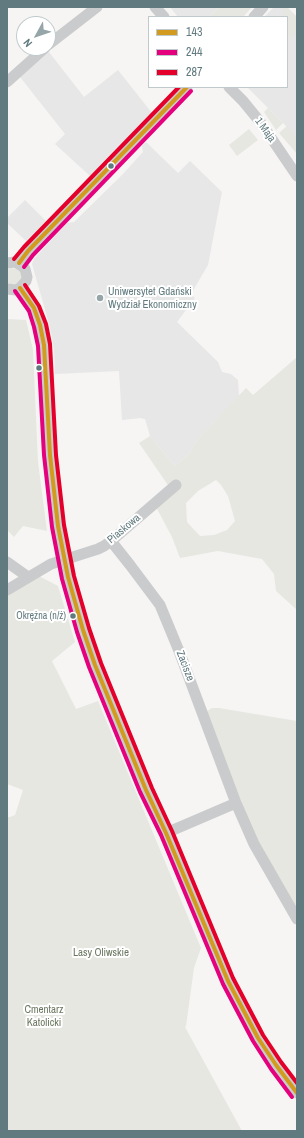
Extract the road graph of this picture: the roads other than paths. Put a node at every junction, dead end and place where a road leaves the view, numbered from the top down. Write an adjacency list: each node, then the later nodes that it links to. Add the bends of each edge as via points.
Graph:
1 (97, 7): 6 (street)
2 (156, 7): 4 (street)
3 (263, 7): 5 (street)
4 (163, 16)
5 (255, 16)
6 (56, 39)
7 (35, 56): 8 (street)
8 (7, 82)
9 (186, 88): 13 (street)
10 (230, 88): 11 (street, 1 Maja, via 261,123)
11 (297, 176)
12 (7, 263): 13 (street)
13 (19, 263): 14 (street, via 25,269 26,277)
14 (20, 288): 15 (street); 18 (street, via 34,308 44,345 50,455)
15 (7, 289)
16 (176, 485): 17 (street, Piaskowa)
17 (111, 541): 18 (street, Piaskowa, via 98,549); 22 (street, Zacisze, via 160,605)
18 (64, 560): 20 (street, Piaskowa); 23 (street, via 95,665)
19 (7, 562): 20 (street)
20 (28, 577): 21 (street, Piaskowa)
21 (7, 590)
22 (236, 803): 23 (street); 24 (street, Zacisze, via 254,844)
23 (166, 833): 25 (street, via 237,1000 258,1038)
24 (297, 919)
25 (297, 1093)

